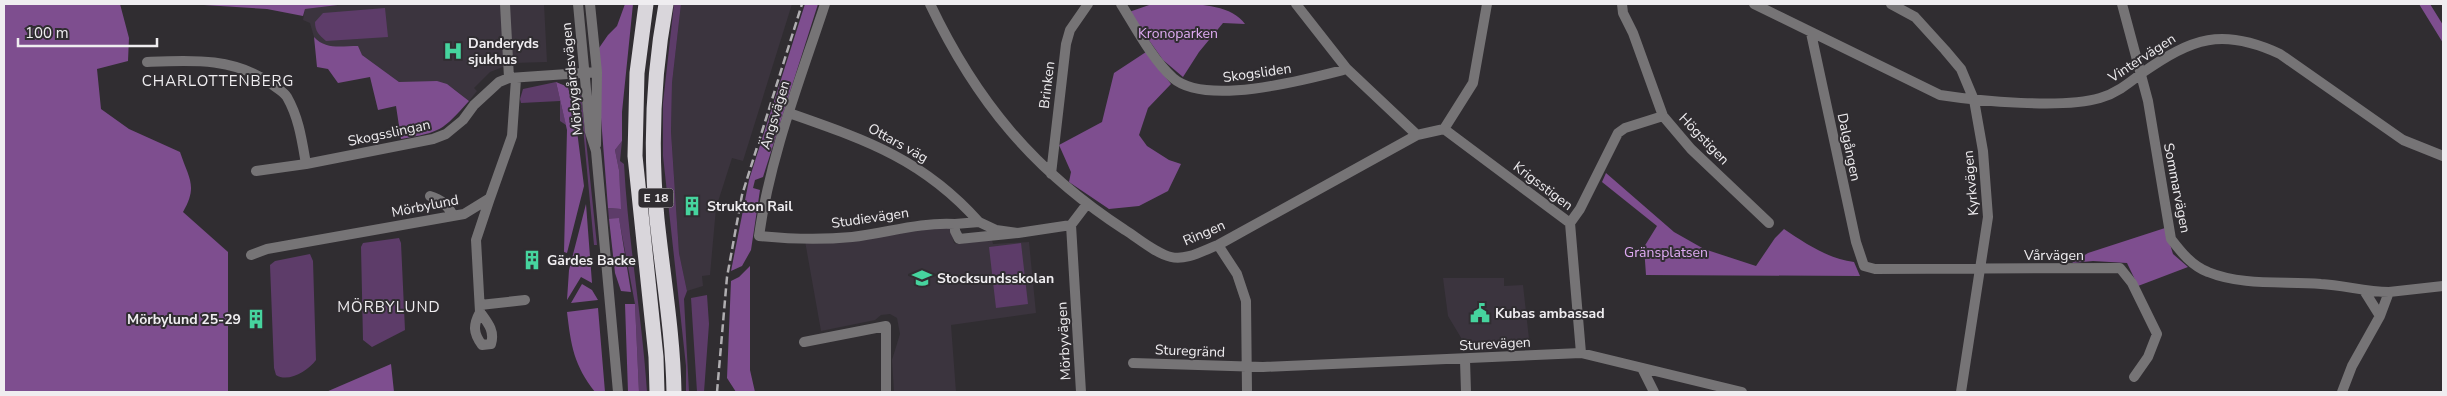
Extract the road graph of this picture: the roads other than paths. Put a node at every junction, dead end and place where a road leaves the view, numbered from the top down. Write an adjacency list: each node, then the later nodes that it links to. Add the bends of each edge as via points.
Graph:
1 (505, 4): 22 (street)
2 (578, 4): 20 (street, Mörbygårdsvägen)
3 (590, 4): 19 (street, Mörbygårdsvägen)
4 (646, 4): 61 (highway, E 18, via 637,73 635,156)
5 (666, 4): 62 (highway, E 18, via 655,75 653,155)
6 (825, 4): 24 (street, Ängsvägen)
7 (930, 4): 32 (street, Ringen, via 963,68 1013,134)
8 (1088, 4): 32 (street, Brinken, via 1070,30 1066,44)
9 (1121, 4): 18 (street, Skogsliden, via 1161,65 1174,79 1194,88 1218,92 1284,84)
10 (1296, 4): 18 (street)
11 (1487, 4): 26 (street, via 1474,83)
12 (1622, 4): 25 (street, Högstigen)
13 (1754, 4): 16 (street, Vintervägen)
14 (1891, 4): 23 (street, Kyrkvägen, via 1915,17 1945,50 1961,69)
15 (2122, 4): 21 (street, Sommarvägen)
16 (1811, 34): 23 (street, Vintervägen, via 1940,96); 46 (street, Dalgången)
17 (147, 62): 30 (street, via 186,60 222,63 245,69 266,80 286,95 298,118)
18 (1347, 69): 27 (street)
19 (597, 72): 20 (street); 28 (street, Mörbygårdsvägen)
20 (584, 73): 22 (street); 28 (street, Mörbygårdsvägen, via 590,132)
21 (2142, 74): 23 (street, Vintervägen, via 2122,89 2082,101); 29 (street, Vintervägen, via 2182,47 2201,40 2236,39 2265,47 2294,63 2403,140); 49 (street, Sommarvägen, via 2171,239 2185,256 2205,271 2225,278 2323,284)
22 (512, 78): 30 (street, Skogsslingan, via 490,88 463,120 446,134); 34 (street, via 512,136)
23 (1974, 100): 47 (street, Kyrkvägen, via 1988,200)
24 (789, 113): 37 (street, Ottars väg, via 853,134 906,160 931,177); 43 (street, Ängsvägen, via 764,200)
25 (1663, 116): 38 (street, Högstigen, via 1691,149); 39 (street, via 1624,128 1618,133)
26 (1444, 129): 27 (street, Ringen); 39 (street, Krigsstigen)
27 (1417, 135): 44 (street, Ringen)
28 (596, 151): 60 (street, Mörbygårdsvägen)
29 (2443, 156)
30 (306, 164): 31 (street, Skogsslingan)
31 (256, 171)
32 (1051, 174): 35 (street, Ringen)
33 (430, 196): 36 (street, via 446,205)
34 (490, 198): 36 (street, Mörbylund, via 464,214); 51 (street, via 476,240 480,309)
35 (1088, 204): 41 (street); 44 (street, Ringen, via 1171,257 1188,256)
36 (453, 215): 45 (street, Mörbylund, via 267,249)
37 (979, 222): 40 (street, Studievägen); 42 (street, Studievägen, via 996,230)
38 (1770, 222)
39 (1570, 223): 54 (street, Krigsstigen)
40 (955, 224): 42 (street, Studievägen, via 960,239); 43 (street, Studievägen, via 931,223 852,237)
41 (1071, 225): 42 (street, Studievägen); 64 (street, Mörbyvägen)
42 (1018, 233)
43 (759, 236)
44 (1218, 244): 57 (street, via 1237,274 1246,301)
45 (250, 255)
46 (1864, 266): 47 (street, Vårvägen, via 1875,269)
47 (1980, 269): 59 (street, Vårvägen, via 2120,268 2132,284 2157,334 2148,357); 69 (street, Kyrkvägen)
48 (2443, 286): 50 (street, Sommarvägen)
49 (2365, 292): 50 (street, Sommarvägen); 52 (street)
50 (2389, 292): 52 (street)
51 (525, 300)
52 (2380, 316): 70 (street, via 2352,366)
53 (804, 342): 63 (street, via 886,326)
54 (1581, 353): 55 (street, Sturevägen); 58 (street, Sturevägen)
55 (1465, 360): 57 (street, Sturevägen); 66 (street)
56 (1133, 363): 57 (street, Sturegränd)
57 (1245, 367): 65 (street)
58 (1642, 368): 67 (street); 68 (street, Sturevägen)
59 (2134, 377)
60 (618, 392)
61 (657, 392)
62 (674, 392)
63 (886, 392)
64 (1081, 392)
65 (1247, 392)
66 (1466, 392)
67 (1654, 392)
68 (1742, 392)
69 (1961, 392)
70 (2342, 392)

